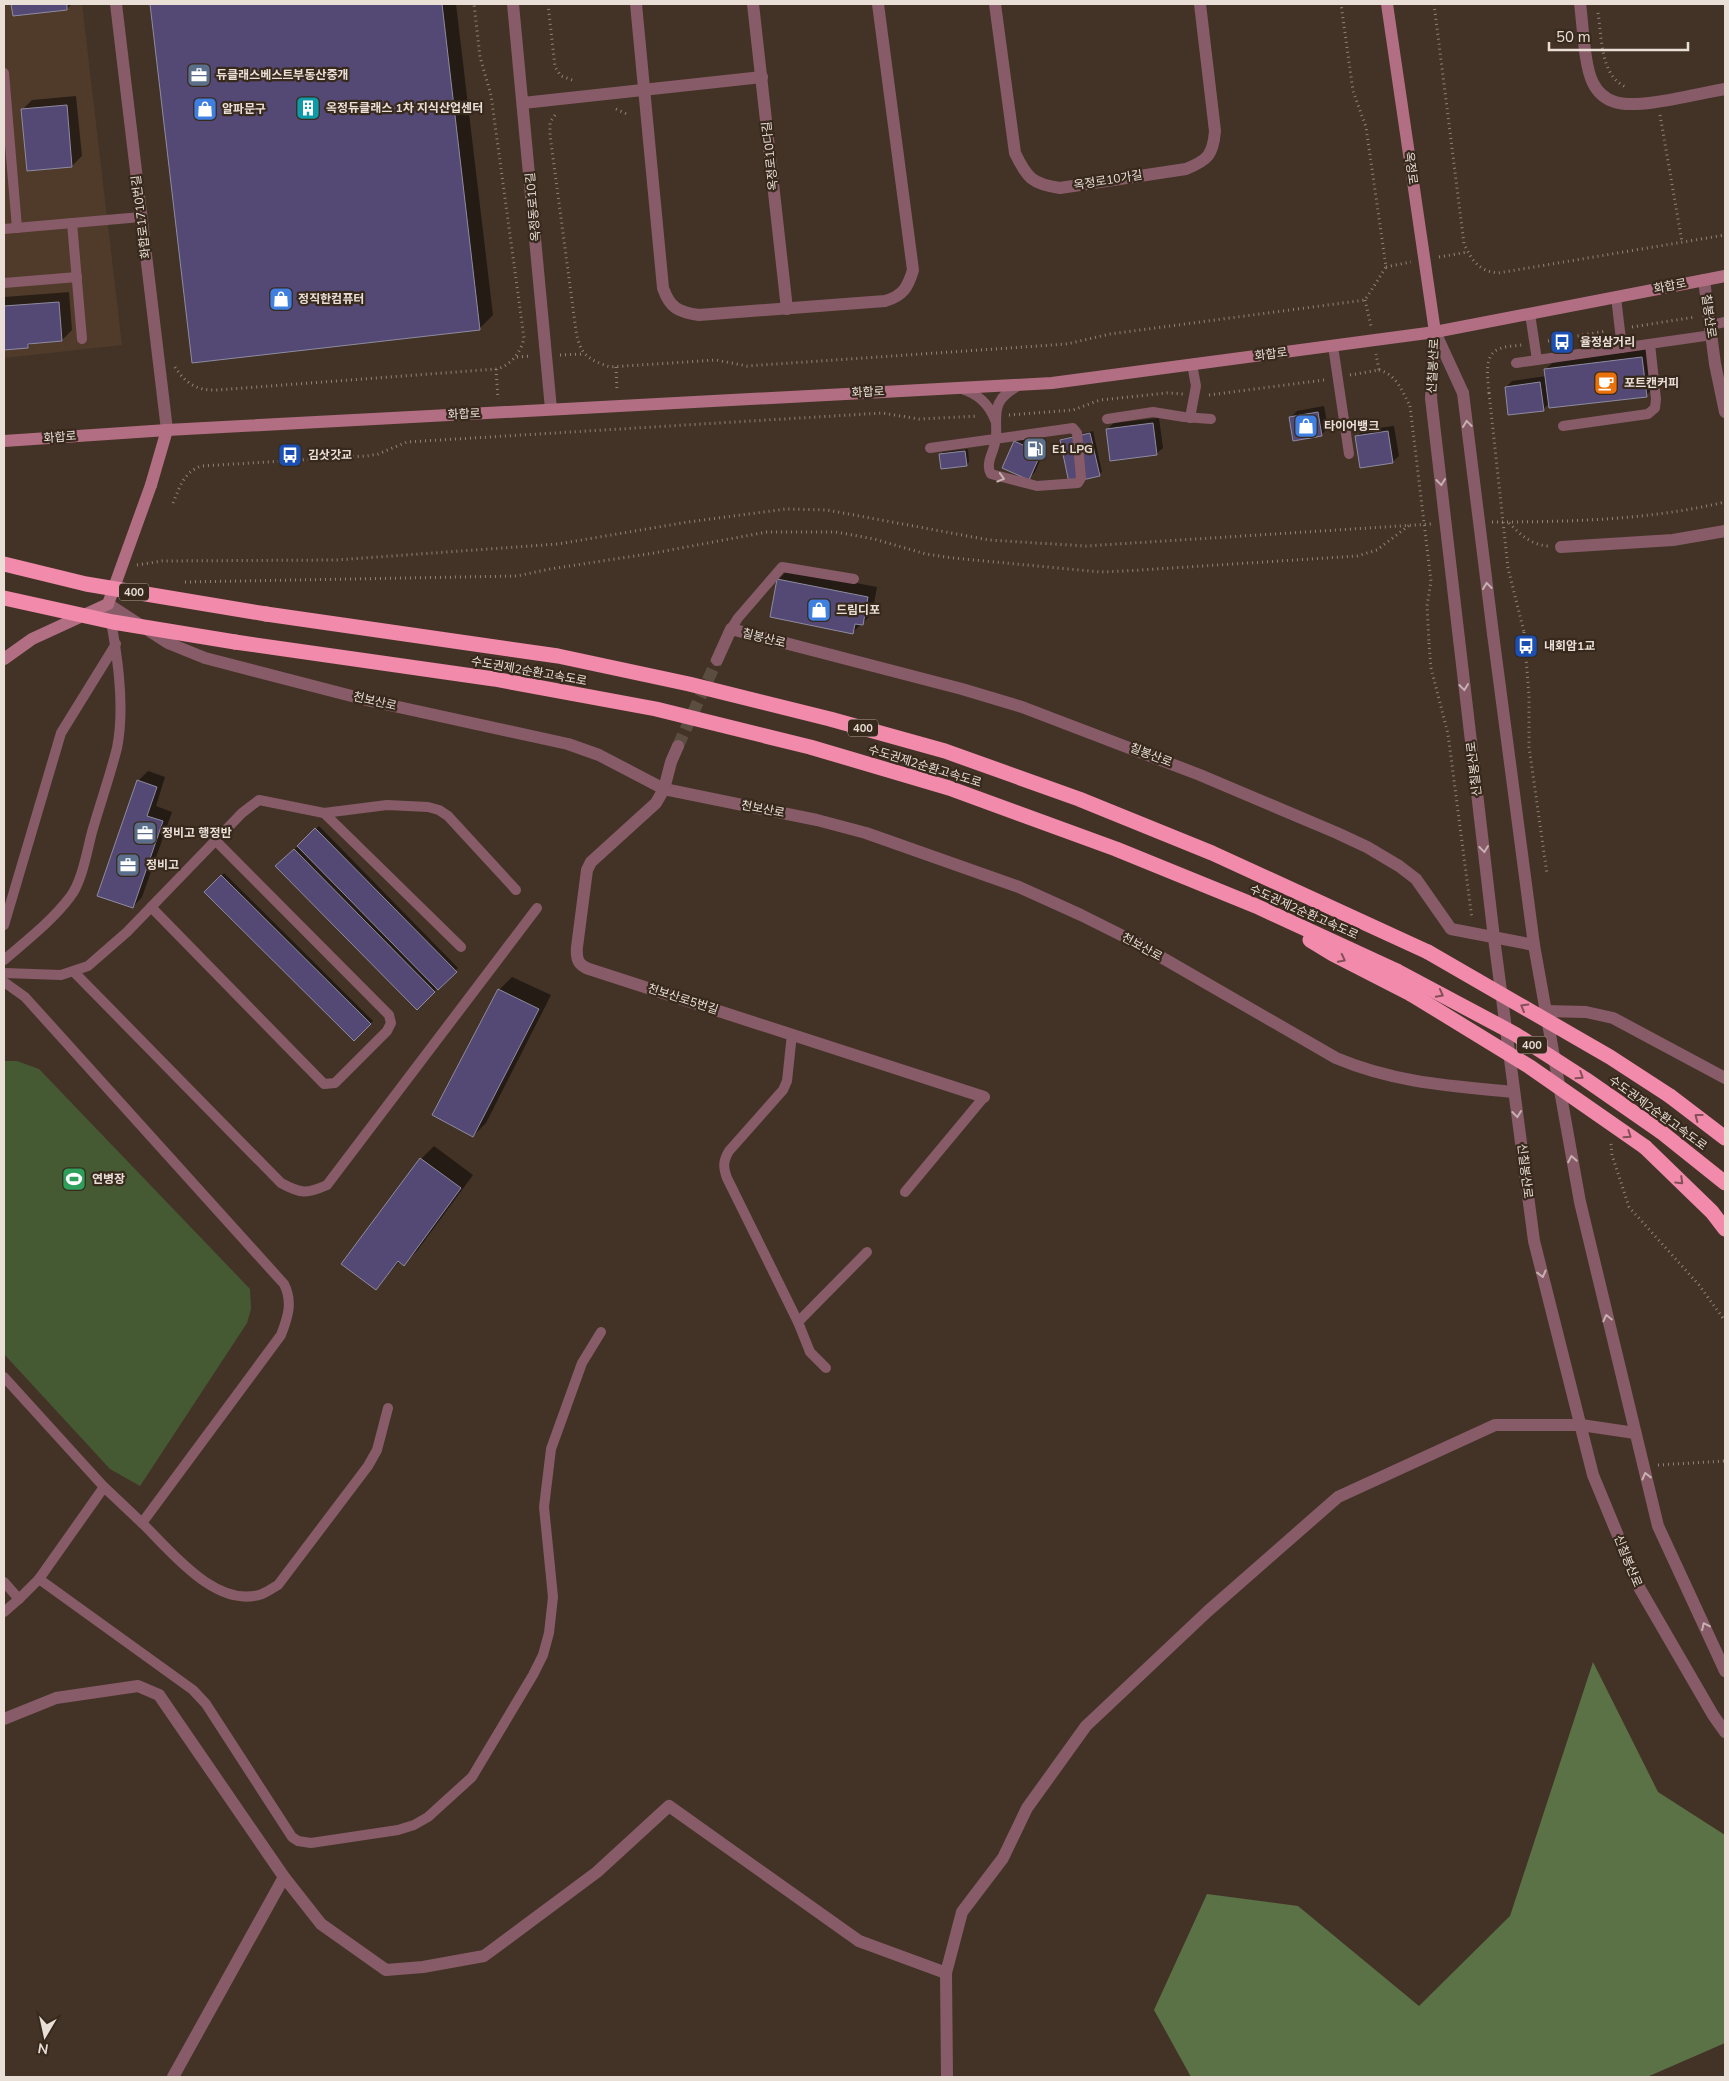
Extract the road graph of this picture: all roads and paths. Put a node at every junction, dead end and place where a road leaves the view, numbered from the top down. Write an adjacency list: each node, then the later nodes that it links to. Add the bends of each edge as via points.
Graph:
1 (116, 4): 27 (street, 화합로1710번길)
2 (474, 4): 52 (path, via 480,57 491,95 524,338 516,355 506,366 496,369 205,390 195,387 181,375)
3 (513, 4): 21 (street, 옥정동로10길)
4 (548, 4): 17 (path, via 555,67 561,76)
5 (636, 4): 19 (street)
6 (754, 4): 16 (street, 옥정로10다길)
7 (878, 4): 38 (street, via 913,270 911,277 903,293 885,301)
8 (995, 4): 9 (street, 옥정로10가길, via 1015,153 1024,172 1041,185 1060,188 1186,168 1204,162 1214,147 1215,130)
9 (1200, 4)
10 (1341, 4): 24 (path, via 1352,91 1366,127 1386,267 1365,300 1110,334 1067,344 747,366 716,360 610,367 594,362 578,344 574,322 550,135 550,122)
11 (1387, 4): 44 (main road, 옥정로)
12 (1434, 4): 32 (path, via 1464,244 1472,260 1486,272 1498,273)
13 (1580, 4): 20 (street, via 1592,82 1601,95 1616,103 1637,105)
14 (1597, 4): 18 (path, via 1607,66 1615,80)
15 (4, 72): 26 (lane)
16 (762, 77): 19 (street); 38 (street, 옥정로10다길)
17 (579, 81)
18 (1629, 88)
19 (645, 89): 21 (street); 38 (street, via 664,288 668,300 686,313 699,314)
20 (1725, 89)
21 (523, 102): 62 (street, 옥정동로10길)
22 (607, 109): 25 (path, via 617,109)
23 (1659, 112): 32 (path)
24 (560, 113)
25 (629, 116)
26 (6, 124): 29 (lane)
27 (141, 216): 28 (lane); 71 (street, 화합로1710번길)
28 (72, 223): 29 (lane); 34 (lane)
29 (17, 228): 30 (lane)
30 (4, 229)
31 (1725, 235): 32 (path)
32 (1682, 242)
33 (1725, 276): 35 (main road, 화합로)
34 (76, 277): 36 (lane); 46 (lane)
35 (1704, 280): 37 (main road, 화합로); 43 (street, 칠봉산로)
36 (4, 283)
37 (1616, 297): 39 (main road, 화합로); 51 (lane)
38 (787, 309)
39 (1530, 314): 44 (main road, 화합로); 53 (lane)
40 (1681, 319): 42 (path)
41 (1725, 322): 43 (lane)
42 (1637, 326)
43 (1711, 330): 48 (lane); 63 (street, 칠봉산로)
44 (1435, 332): 49 (main road, 화합로); 103 (street, 신칠봉산로, one-way to 103, bridge, via 1431,398); 104 (street, 신칠봉산로, one-way to 44, bridge, via 1463,393)
45 (1599, 332): 47 (path)
46 (82, 339)
47 (1560, 339)
48 (1650, 344): 51 (lane); 70 (lane, via 1656,399 1652,411)
49 (1332, 346): 55 (main road, 화합로); 75 (lane)
50 (1511, 347): 96 (path, bridge, via 1499,348 1490,358 1489,393 1508,568 1524,632 1529,747)
51 (1622, 348): 53 (lane)
52 (173, 358)
53 (1537, 360): 54 (lane)
54 (1516, 363)
55 (1192, 364): 58 (main road, 화합로, via 1052,383); 66 (lane, via 1196,386)
56 (1379, 370): 102 (path, bridge, via 1394,378 1410,406 1431,581 1427,606 1431,668 1448,734)
57 (1320, 380): 61 (path)
58 (1020, 384): 59 (main road, 화합로); 69 (lane, via 998,404)
59 (958, 388): 62 (main road, 화합로); 69 (lane, via 980,398)
60 (1185, 394): 64 (path, via 1100,400 1073,410)
61 (1204, 396)
62 (551, 410): 71 (main road, 화합로)
63 (1725, 412)
64 (1013, 415)
65 (973, 417): 77 (path, via 919,419 882,413 407,442 367,456 201,466 184,476)
66 (1190, 418): 67 (lane, via 1153,412); 68 (lane)
67 (1107, 419)
68 (1210, 419)
69 (996, 421): 72 (lane)
70 (1563, 426)
71 (166, 430): 73 (main road, 화합로); 87 (main road, bridge, via 151,485)
72 (996, 438): 72 (lane, one-way to 72, via 988,465 991,474 1037,486 1076,484 1081,480 1077,433 1073,428); 74 (lane)
73 (4, 442)
74 (930, 448)
75 (1349, 454)
76 (1725, 502): 79 (path, via 1691,510 1574,522)
77 (173, 503)
78 (1484, 522): 79 (path)
79 (1509, 522): 82 (path, via 1539,545)
80 (1438, 524): 84 (path, via 1086,546 989,540 827,510 786,509 548,545 336,560 162,561)
81 (1725, 531): 82 (street, via 1673,540)
82 (1561, 547)
83 (4, 564): 116 (highway, 수도권제2순환고속도로 / 400, one-way to 83, bridge, via 1610,1056 1428,952 1212,853 1080,799 945,751 830,718 558,656 266,614 86,584)
84 (136, 566)
85 (854, 579): 88 (lane, via 782,567)
86 (4, 598): 98 (highway, 수도권제2순환고속도로 / 400, bridge, via 113,622 494,679 656,709 810,748 948,788 1116,849)
87 (108, 604): 89 (lane); 90 (main road, via 32,639); 93 (street, 천보산로, via 184,651 372,701 568,744 599,755)
88 (731, 629): 91 (street); 102 (street, 칠봉산로, via 1022,707 1200,775 1345,837 1399,866 1416,879 1451,929)
89 (116, 644): 101 (lane, via 61,733); 106 (lane, via 120,708 117,747 76,884 71,896 39,930)
90 (4, 659)
91 (717, 660)
92 (678, 746): 93 (street)
93 (664, 789): 111 (street, 천보산로5번길, via 656,803 591,862 587,870 576,948 578,962 589,969); 113 (street, 천보산로, via 866,833 1019,887 1135,942 1336,1058 1358,1067 1393,1078)
94 (324, 812): 95 (lane, via 259,800); 97 (lane, via 387,805 428,806 439,810); 105 (lane)
95 (215, 840): 99 (lane); 99 (lane, via 389,1015 391,1023 387,1031 335,1083 324,1084)
96 (1548, 874)
97 (516, 890)
98 (1256, 906): 117 (highway, 수도권제2순환고속도로 / 400, one-way to 117, bridge, via 1397,971 1515,1034 1660,1131); 119 (highway, one-way to 119, bridge, via 1333,954 1411,994 1530,1067 1646,1147)
99 (151, 907): 107 (lane, via 88,966)
100 (537, 908): 107 (lane, via 328,1185 312,1192 298,1192 281,1183)
101 (4, 925)
102 (1474, 934): 103 (street, 칠봉산로)
103 (1494, 938): 104 (street, 칠봉산로); 113 (street, 신칠봉산로)
104 (1534, 945): 110 (street, 신칠봉산로)
105 (461, 947)
106 (4, 960)
107 (74, 972): 108 (lane, via 60,975)
108 (4, 973)
109 (4, 982): 132 (lane, via 32,1004 284,1284 289,1294 289,1313 281,1335)
110 (1546, 1011): 112 (street, via 1586,1012 1613,1018); 128 (street, 신칠봉산로, one-way to 110, via 1580,1202)
111 (792, 1034): 114 (street, 천보산로5번길); 121 (lane, via 787,1081 783,1090 729,1151 723,1167)
112 (1725, 1078)
113 (1514, 1092): 127 (street, 신칠봉산로, one-way to 127, via 1534,1241)
114 (984, 1097): 118 (lane)
115 (1611, 1137): 122 (path, via 1612,1156 1629,1207 1699,1285)
116 (1725, 1138)
117 (1725, 1183)
118 (905, 1192)
119 (1725, 1229)
120 (867, 1252): 121 (lane)
121 (798, 1322): 124 (lane, via 810,1352)
122 (1725, 1322)
123 (601, 1332): 133 (lane, via 582,1363 551,1449 544,1507 553,1597 543,1655 472,1777 428,1817 414,1825 311,1843 298,1841 292,1837 206,1704 193,1690)
124 (826, 1368)
125 (4, 1377): 131 (lane)
126 (388, 1408): 132 (lane, via 377,1450 368,1466 278,1585 261,1595 223,1592 206,1584)
127 (1581, 1425): 128 (street); 139 (street, 신칠봉산로, via 1594,1475 1640,1589); 141 (street, via 1495,1425 1331,1504 1208,1611 1086,1726 1027,1808 1003,1858 962,1912)
128 (1636, 1433): 130 (street, 신칠봉산로)
129 (1725, 1461): 130 (path)
130 (1643, 1465): 137 (street, 신칠봉산로, one-way to 130, via 1658,1526)
131 (104, 1487): 132 (lane); 133 (lane)
132 (142, 1523)
133 (39, 1579): 135 (lane)
134 (4, 1582): 135 (lane)
135 (19, 1599): 136 (lane)
136 (4, 1612)
137 (1725, 1671)
138 (4, 1719): 140 (street, via 56,1698 138,1686 160,1696)
139 (1725, 1732)
140 (284, 1877): 141 (street, via 321,1924 386,1970 475,1958 484,1956 596,1872 669,1806 859,1940); 142 (street)
141 (946, 1973): 143 (street)
142 (173, 2077)
143 (947, 2077)

